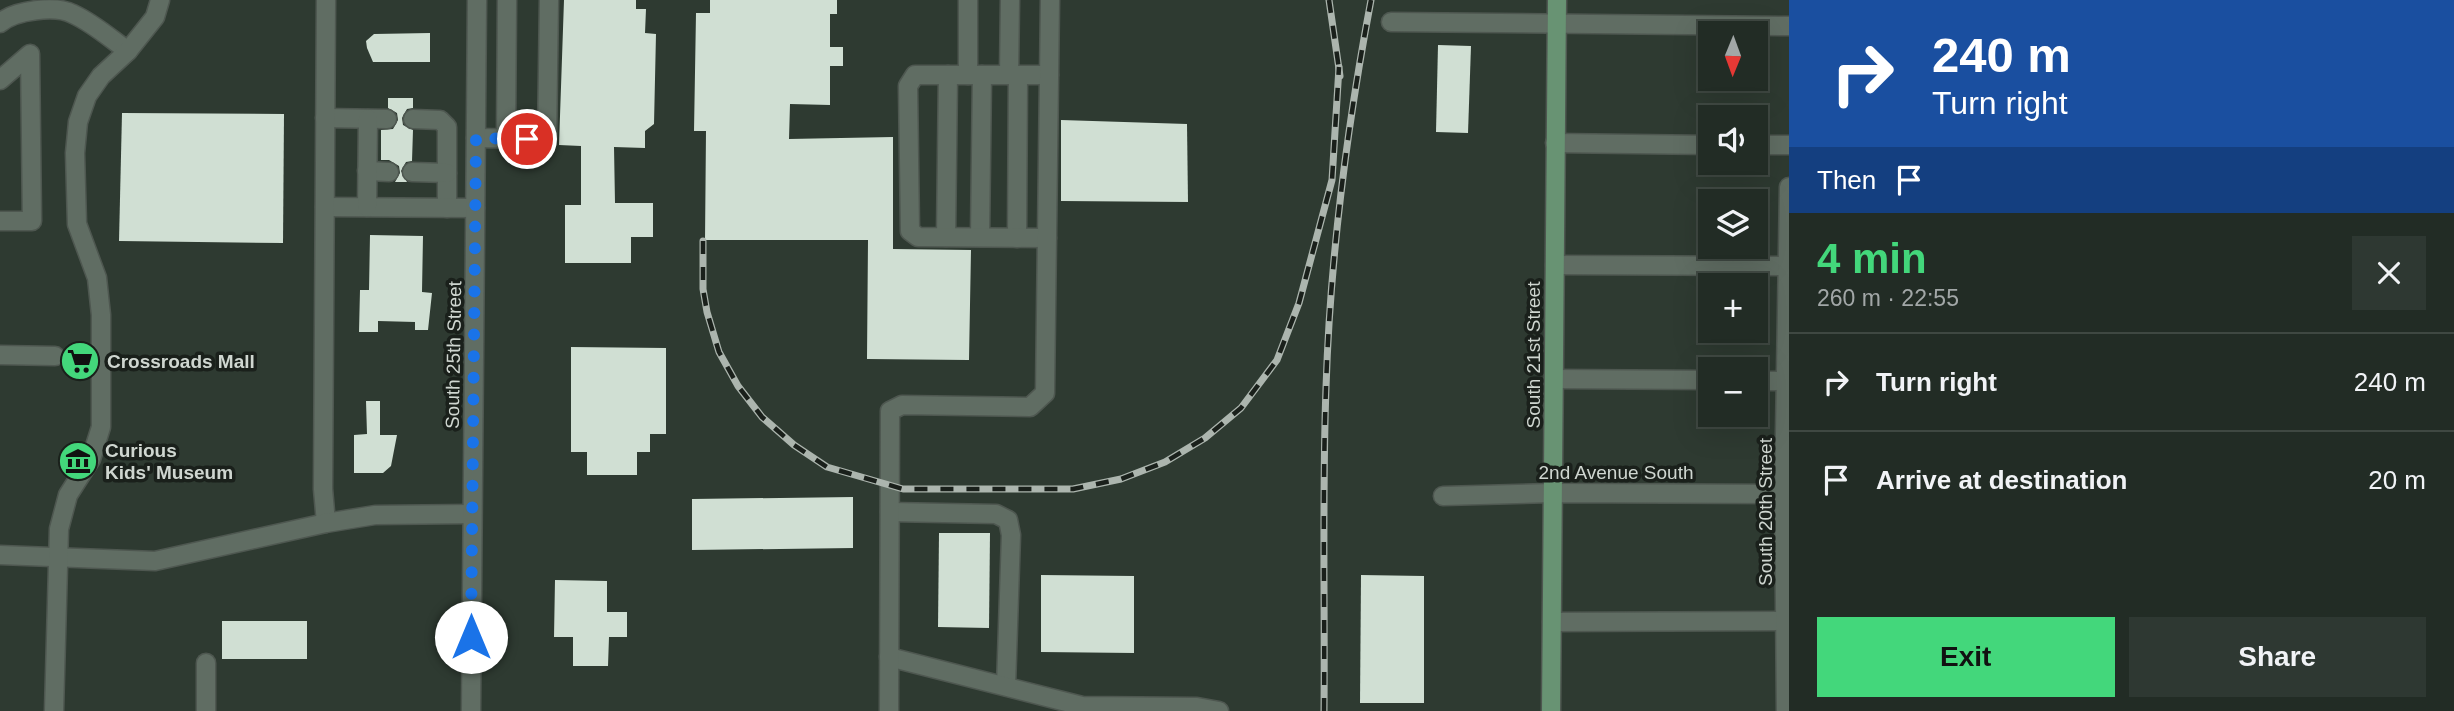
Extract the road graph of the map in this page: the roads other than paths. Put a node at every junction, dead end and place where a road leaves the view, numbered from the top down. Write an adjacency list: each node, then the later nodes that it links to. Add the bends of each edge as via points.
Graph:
1 (160, 0): 14 (street, via 155,17)
2 (326, 0): 20 (street)
3 (477, 0): 26 (street, South 25th Street)
4 (507, 0): 24 (street)
5 (549, 0): 24 (street, via 547,139)
6 (968, 0): 16 (street)
7 (1010, 0): 17 (street)
8 (1050, 0): 18 (street)
9 (1557, 0): 12 (main road, South 21st Street)
10 (1391, 22): 12 (street)
11 (0, 23): 14 (street, via 35,10 72,13)
12 (1557, 23): 13 (street); 25 (main road, South 21st Street)
13 (1789, 26)
14 (128, 51): 60 (street, via 101,76 87,96 78,122 77,224 97,278 101,427 91,460 68,495 59,529)
15 (948, 75): 16 (street); 41 (street); 41 (street, via 915,75 908,86 910,231 918,237)
16 (975, 75): 17 (street); 42 (street)
17 (1014, 75): 18 (street); 43 (street)
18 (1049, 75): 44 (street)
19 (0, 80): 40 (street, via 30,54 32,221)
20 (325, 118): 21 (street); 36 (street)
21 (368, 119): 22 (street); 31 (street)
22 (387, 119)
23 (413, 119): 30 (street, via 440,120 447,127)
24 (506, 139): 26 (street)
25 (1555, 143): 27 (street); 45 (main road, South 21st Street)
26 (476, 144): 30 (street); 39 (street, South 25th Street)
27 (1698, 145)
28 (1768, 145): 29 (street)
29 (1789, 145)
30 (447, 149): 34 (street)
31 (367, 171): 32 (street); 37 (street)
32 (389, 172)
33 (412, 172): 34 (street)
34 (447, 173): 38 (street)
35 (1789, 187): 46 (street, South 20th Street)
36 (325, 207): 37 (street); 58 (street)
37 (367, 207): 38 (street)
38 (447, 208): 39 (street)
39 (475, 208): 57 (street, South 25th Street)
40 (0, 221)
41 (946, 237): 42 (street)
42 (981, 237): 43 (street)
43 (1017, 237): 44 (street)
44 (1047, 238): 56 (street, via 1045,393 1030,407 902,405 890,411)
45 (1555, 265): 46 (street); 49 (main road, South 21st Street)
46 (1789, 266): 52 (street, South 20th Street)
47 (0, 355): 48 (street)
48 (55, 356)
49 (1554, 379): 50 (street); 53 (main road, South 21st Street)
50 (1698, 380)
51 (1768, 381): 52 (street)
52 (1788, 381): 54 (street, South 20th Street)
53 (1553, 493): 54 (street, 2nd Avenue South); 55 (street, 2nd Avenue South); 62 (main road, South 21st Street)
54 (1787, 494): 61 (street, South 20th Street)
55 (1443, 496)
56 (890, 512): 63 (street); 65 (street, via 996,514 1008,520)
57 (472, 514): 58 (street, via 375,515); 68 (street, South 25th Street)
58 (326, 523): 60 (street, via 155,561)
59 (0, 555): 60 (street)
60 (60, 556): 66 (street)
61 (1788, 621): 62 (street); 72 (street, South 20th Street)
62 (1552, 622): 71 (main road, South 21st Street)
63 (889, 657): 65 (street); 69 (street)
64 (206, 663): 67 (street)
65 (1006, 686): 70 (street, via 1082,706)
66 (54, 711)
67 (206, 711)
68 (471, 711)
69 (889, 711)
70 (1219, 711)
71 (1551, 711)
72 (1786, 711)

